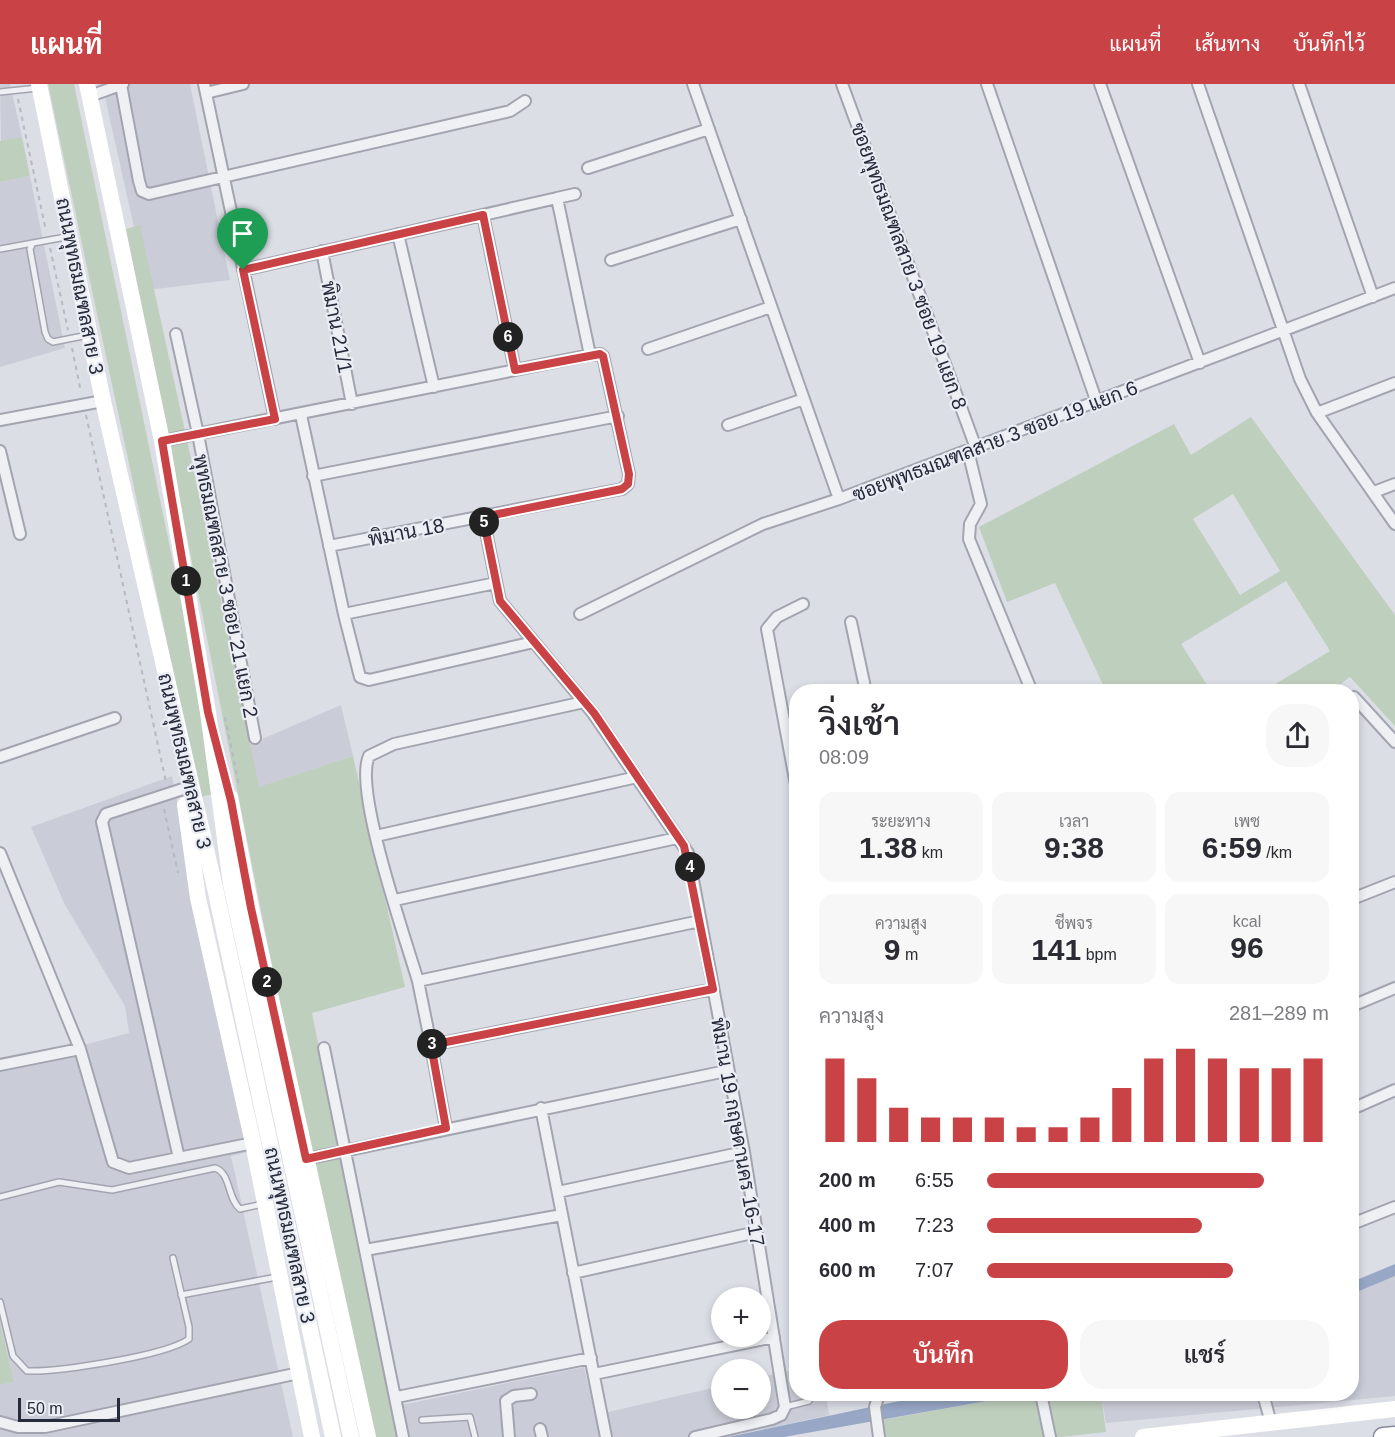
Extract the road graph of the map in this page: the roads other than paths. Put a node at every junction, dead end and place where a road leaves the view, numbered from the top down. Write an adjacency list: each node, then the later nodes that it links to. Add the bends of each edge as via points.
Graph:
1 (122, 84): 10 (street); 17 (street, via 142,191 149,195)
2 (243, 84): 11 (street)
3 (693, 84): 15 (street, ซอยพุทธมณฑลสาย 3 ซอย 19 แยก 6)
4 (842, 84): 53 (street, ซอยพุทธมณฑลสาย 3 ซอย 19 แยก 8)
5 (987, 84): 43 (street)
6 (1100, 84): 37 (street)
7 (1198, 84): 32 (street)
8 (1299, 84): 30 (street)
9 (39, 86): 13 (lane); 23 (main road, ถนนพุทธมณฑลสาย 3)
10 (109, 86): 12 (street)
11 (205, 88): 17 (street)
12 (88, 90): 52 (main road, ถนนพุทธมณฑลสาย 3)
13 (0, 92)
14 (525, 101): 17 (street, via 510,111)
15 (709, 129): 16 (street); 21 (street, ซอยพุทธมณฑลสาย 3 ซอย 19 แยก 6)
16 (588, 168)
17 (224, 177): 28 (street)
18 (575, 194): 19 (street)
19 (557, 198): 20 (street); 36 (street)
20 (483, 215): 22 (street); 38 (street)
21 (741, 219): 27 (street); 31 (street, ซอยพุทธมณฑลสาย 3 ซอย 19 แยก 6)
22 (398, 234): 26 (street); 40 (street)
23 (69, 236): 24 (lane); 34 (main road, ถนนพุทธมณฑลสาย 3)
24 (33, 243): 25 (lane); 34 (lane, via 30,249 48,339 53,342)
25 (0, 249)
26 (322, 251): 28 (street); 44 (street, พิมาน 21/1)
27 (611, 261)
28 (243, 270): 48 (street)
29 (1395, 288): 30 (street, ซอยพุทธมณฑลสาย 3 ซอย 19 แยก 6)
30 (1373, 297): 32 (street, ซอยพุทธมณฑลสาย 3 ซอย 19 แยก 6)
31 (771, 307): 35 (street); 41 (street, ซอยพุทธมณฑลสาย 3 ซอย 19 แยก 6)
32 (1286, 331): 37 (street, ซอยพุทธมณฑลสาย 3 ซอย 19 แยก 6); 45 (street, via 1300,379)
33 (176, 334): 51 (street, พุทธมณฑลสาย 3 ซอย 21 แยก 2)
34 (89, 335): 42 (main road, ถนนพุทธมณฑลสาย 3)
35 (648, 349)
36 (590, 356): 38 (street); 47 (street, via 600,354 605,361)
37 (1200, 363): 43 (street, ซอยพุทธมณฑลสาย 3 ซอย 19 แยก 6)
38 (515, 370): 40 (street)
39 (1395, 383): 45 (street)
40 (434, 387): 44 (street)
41 (804, 399): 50 (street); 58 (street, ซอยพุทธมณฑลสาย 3 ซอย 19 แยก 6)
42 (103, 401): 49 (street); 75 (main road, ถนนพุทธมณฑลสาย 3)
43 (1097, 403): 53 (street, ซอยพุทธมณฑลสาย 3 ซอย 19 แยก 6)
44 (352, 404): 46 (street)
45 (1317, 412): 57 (street)
46 (300, 415): 48 (street); 55 (street)
47 (618, 416): 55 (street); 59 (street, พิมาน 18, via 629,474 628,484 622,489)
48 (275, 419): 51 (street)
49 (0, 420)
50 (728, 425)
51 (198, 434): 52 (street); 76 (street, พุทธมณฑลสาย 3 ซอย 21 แยก 2)
52 (162, 441): 73 (main road, ถนนพุทธมณฑลสาย 3)
53 (972, 450): 58 (street, ซอยพุทธมณฑลสาย 3 ซอย 19 แยก 6); 70 (street, ซอยพุทธมณฑลสาย 3 ซอย 19 แยก 8, via 981,504 970,524 969,539)
54 (0, 451): 61 (street)
55 (313, 476): 62 (street)
56 (1395, 484): 57 (street)
57 (1374, 492): 60 (street)
58 (839, 499): 66 (street, via 763,524)
59 (483, 517): 62 (street, พิมาน 18); 63 (street, พิมาน 19 กฤษดานคร 16-17)
60 (1395, 524)
61 (20, 534)
62 (328, 546): 65 (street)
63 (496, 583): 65 (street); 68 (street, พิมาน 19 กฤษดานคร 16-17, via 500,601)
64 (803, 604): 78 (street, via 777,617 767,629)
65 (344, 614): 68 (street, via 356,668 360,677 369,680)
66 (580, 614)
67 (851, 622): 69 (street)
68 (534, 642): 71 (street, พิมาน 19 กฤษดานคร 16-17)
69 (864, 684)
70 (1029, 684)
71 (584, 702): 80 (street, พิมาน 19 กฤษดานคร 16-17); 82 (street, via 394,744 369,756 364,775)
72 (1359, 702): 77 (street)
73 (216, 711): 86 (main road, ถนนพุทธมณฑลสาย 3); 107 (main road, via 251,908)
74 (115, 718): 79 (street)
75 (174, 718): 81 (main road); 86 (main road, ถนนพุทธมณฑลสาย 3)
76 (255, 738)
77 (1395, 742)
78 (789, 747)
79 (0, 757)
80 (637, 777): 82 (street); 83 (street, พิมาน 19 กฤษดานคร 16-17)
81 (176, 792): 103 (main road); 106 (street, via 106,814 102,822)
82 (376, 836): 88 (street)
83 (677, 838): 88 (street); 89 (street, พิมาน 19 กฤษดานคร 16-17, via 688,853)
84 (0, 853): 96 (street)
85 (1395, 882): 87 (street)
86 (223, 886): 141 (main road, ถนนพุทธมณฑลสาย 3, bridge); 142 (main road, ถนนพุทธมณฑลสาย 3, bridge)
87 (1359, 896)
88 (395, 900): 90 (street)
89 (700, 921): 90 (street); 92 (street, พิมาน 19 กฤษดานคร 16-17)
90 (418, 981): 94 (street)
91 (1395, 988): 93 (street)
92 (713, 989): 94 (street); 98 (street, พิมาน 19 กฤษดานคร 16-17)
93 (1359, 1003)
94 (431, 1045): 102 (street)
95 (324, 1048): 104 (street)
96 (80, 1049): 97 (street); 106 (street, via 113,1162 129,1168)
97 (0, 1065)
98 (726, 1071): 101 (street); 105 (street, พิมาน 19 กฤษดานคร 16-17)
99 (1395, 1090): 100 (street)
100 (1359, 1106)
101 (541, 1108): 102 (street); 108 (street)
102 (446, 1128): 104 (street)
103 (253, 1143): 106 (street); 110 (main road)
104 (346, 1150): 107 (street); 115 (street)
105 (744, 1152): 108 (street); 114 (street, พิมาน 19 กฤษดานคร 16-17)
106 (179, 1158)
107 (306, 1159): 133 (main road)
108 (558, 1192): 112 (street)
109 (0, 1197): 110 (lane, via 60,1182 112,1190 215,1168 226,1178 231,1199 240,1209)
110 (264, 1204): 118 (main road)
111 (1395, 1207): 113 (street)
112 (562, 1215): 115 (street); 117 (street)
113 (1359, 1221)
114 (757, 1232): 117 (street); 121 (street, พิมาน 19 กฤษดานคร 16-17)
115 (365, 1250): 126 (street)
116 (173, 1258): 119 (lane)
117 (573, 1272): 122 (street)
118 (279, 1277): 119 (lane); 123 (main road)
119 (181, 1295): 120 (lane, via 189,1340 181,1345 47,1371 27,1371 19,1366)
120 (0, 1302)
121 (774, 1337): 124 (street); 134 (street, พิมาน 19 กฤษดานคร 16-17)
122 (591, 1358): 124 (street); 126 (street)
123 (299, 1373): 132 (main road); 138 (street)
124 (594, 1374): 147 (street)
125 (531, 1394): 146 (street, via 506,1401)
126 (397, 1397): 144 (street)
127 (809, 1401): 134 (lane)
128 (877, 1401): 149 (street)
129 (1042, 1401): 150 (street)
130 (1265, 1401): 137 (street)
131 (1395, 1409): 137 (main road)
132 (306, 1410): 133 (main road, via 315,1426 328,1434 350,1430); 140 (main road)
133 (362, 1411): 143 (main road)
134 (783, 1411): 148 (street)
135 (422, 1419): 145 (lane, via 470,1417)
136 (0, 1422): 138 (street)
137 (1271, 1423): 151 (main road)
138 (45, 1432)
139 (1395, 1436): 152 (highway)
140 (312, 1437)
141 (333, 1437)
142 (351, 1437)
143 (368, 1437)
144 (404, 1437)
145 (476, 1437)
146 (509, 1437)
147 (606, 1437)
148 (695, 1437)
149 (879, 1437)
150 (1050, 1437)
151 (1143, 1437)
152 (1383, 1437)

